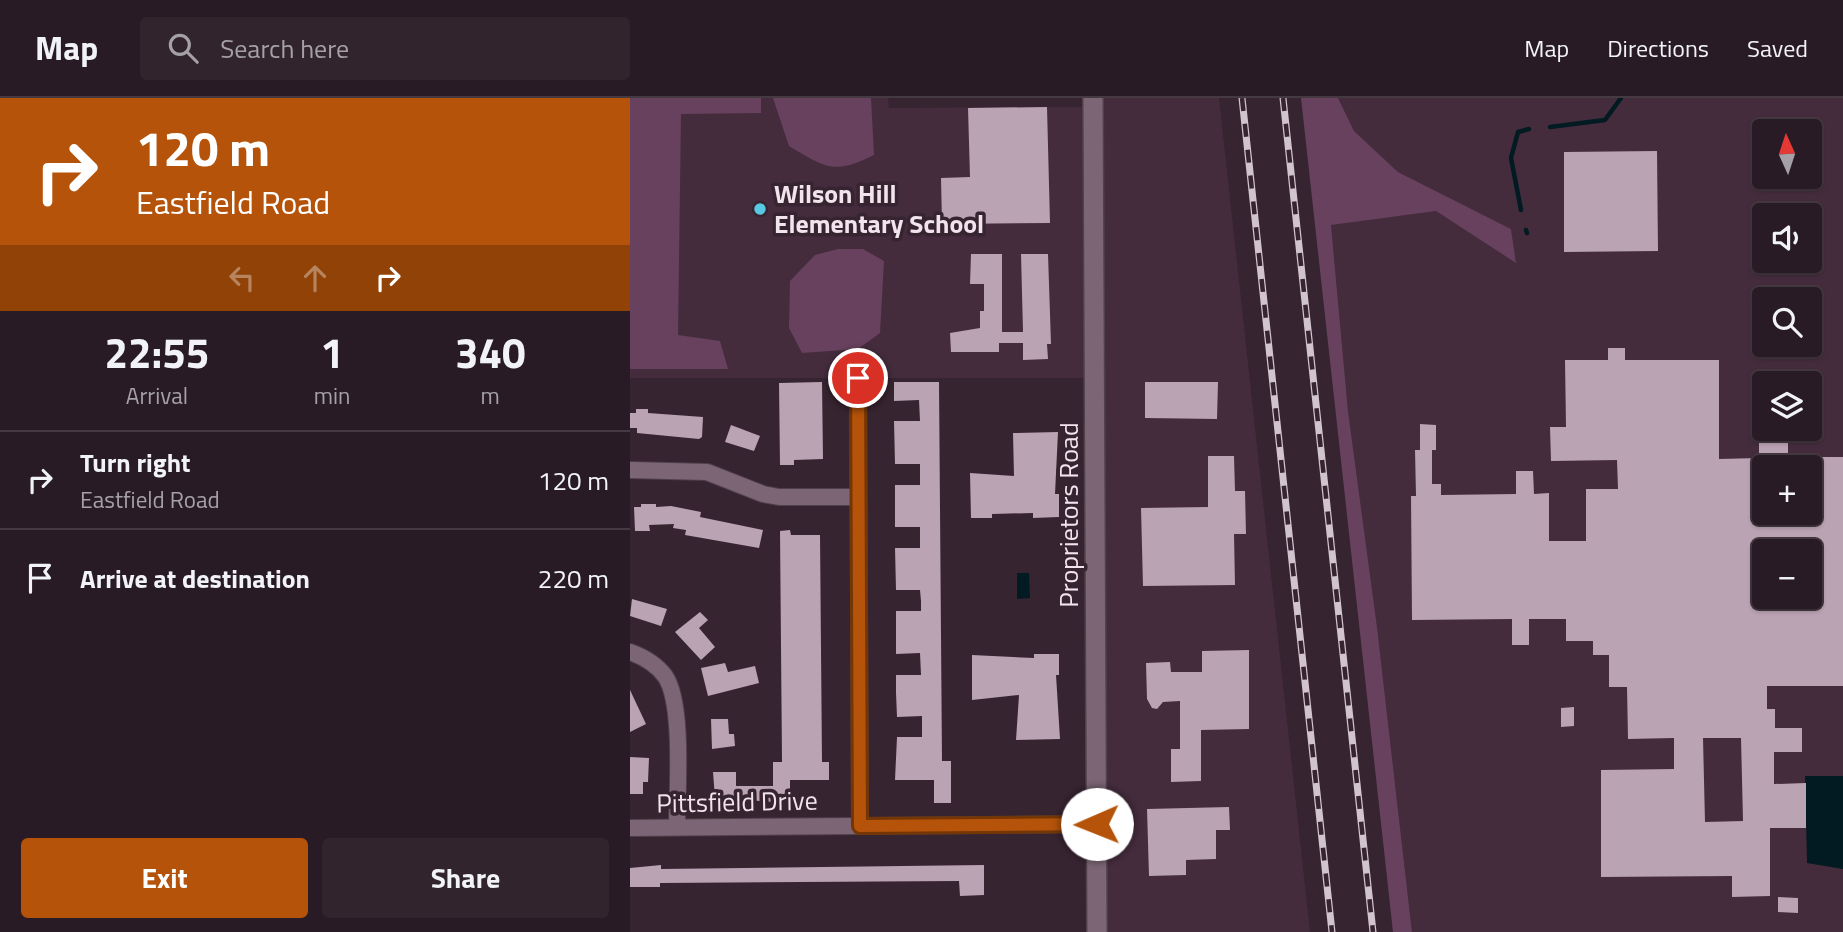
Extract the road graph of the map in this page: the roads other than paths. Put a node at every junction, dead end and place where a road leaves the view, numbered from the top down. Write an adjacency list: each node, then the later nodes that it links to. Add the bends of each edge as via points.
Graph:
1 (1093, 98): 6 (street, Proprietors Road)
2 (858, 378): 4 (street)
3 (630, 470): 4 (street, via 707,472 779,497)
4 (858, 497): 7 (street)
5 (630, 652): 8 (street, via 655,665 674,696)
6 (1097, 824): 7 (street, Pittsfield Drive); 10 (street, Proprietors Road)
7 (860, 826): 8 (street, Pittsfield Drive)
8 (677, 827): 9 (street, Pittsfield Drive)
9 (630, 828)
10 (1097, 932)

